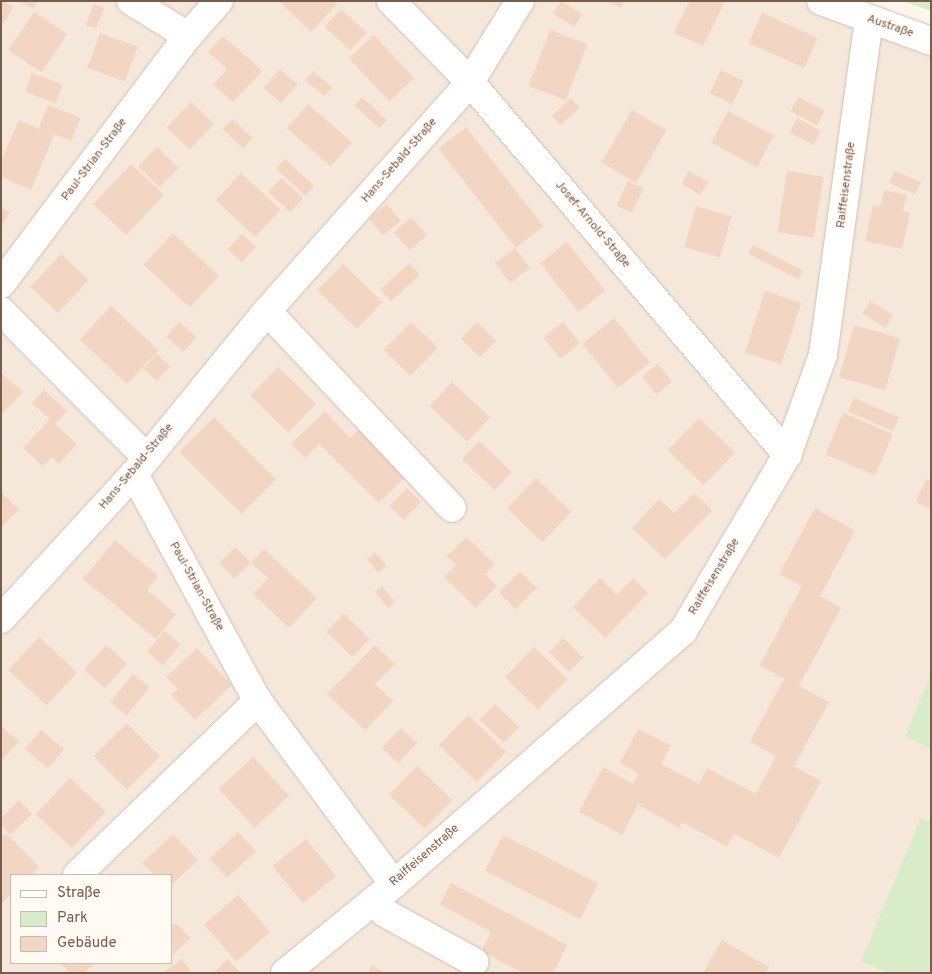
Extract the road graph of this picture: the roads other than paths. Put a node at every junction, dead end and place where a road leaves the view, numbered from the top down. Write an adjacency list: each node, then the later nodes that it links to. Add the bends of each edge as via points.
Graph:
1 (131, 1): 7 (street)
2 (219, 1): 7 (street, Paul-Strian-Straße)
3 (391, 1): 9 (street, Josef-Arnold-Straße)
4 (520, 1): 9 (street, Hans-Sebald-Straße)
5 (821, 1): 6 (street, Austraße)
6 (869, 20): 8 (street, Austraße); 13 (street, Raiffeisenstraße, via 823,355)
7 (188, 36): 10 (street, Paul-Strian-Straße)
8 (931, 41)
9 (470, 82): 12 (street, Hans-Sebald-Straße); 13 (street, Josef-Arnold-Straße)
10 (1, 284)
11 (1, 311): 14 (street, Paul-Strian-Straße)
12 (268, 311): 14 (street, Hans-Sebald-Straße); 15 (street)
13 (787, 455): 19 (street, Raiffeisenstraße, via 683,631)
14 (140, 466): 16 (street, Hans-Sebald-Straße); 17 (street, Paul-Strian-Straße)
15 (452, 508)
16 (1, 619)
17 (258, 701): 18 (street); 19 (street, Paul-Strian-Straße)
18 (78, 874)
19 (394, 884): 20 (street, Raiffeisenstraße)
20 (374, 900): 21 (street, via 385,913); 22 (street, Raiffeisenstraße)
21 (474, 962)
22 (285, 973)

